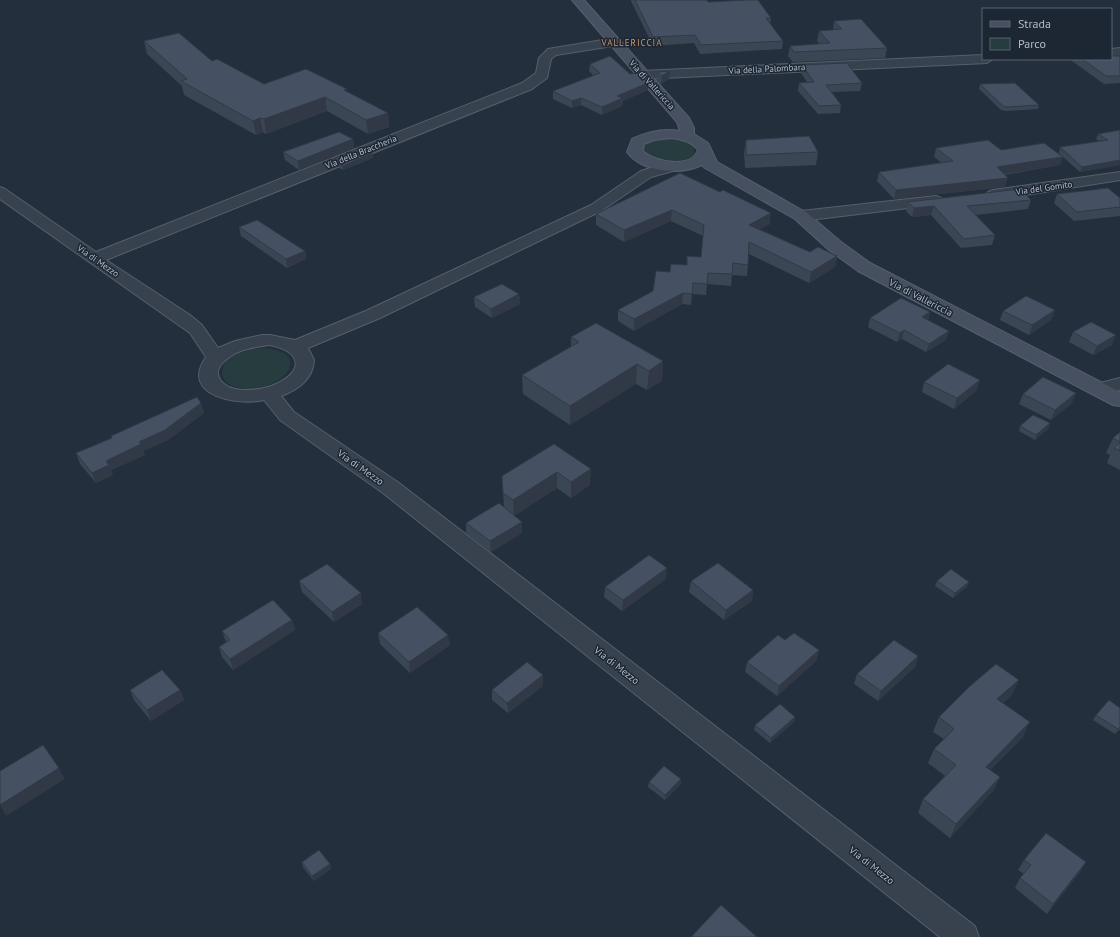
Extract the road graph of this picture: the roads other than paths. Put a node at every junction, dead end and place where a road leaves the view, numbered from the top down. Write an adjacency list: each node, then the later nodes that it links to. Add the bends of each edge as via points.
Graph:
1 (578, 0): 2 (street, Via di Vallericcia)
2 (615, 42): 4 (street, Via di Vallericcia); 18 (street, Via della Braccheria, via 552,52 545,58 542,75 527,86)
3 (982, 59): 4 (street, Via della Palombara)
4 (642, 75): 5 (street, Via di Vallericcia)
5 (678, 115): 6 (street, Via di Vallericcia, via 678,126); 7 (street, Via di Vallericcia, via 687,127)
6 (664, 134): 7 (street, Via di Vallericcia); 9 (street, Via di Vallericcia, via 637,142 634,148)
7 (687, 137): 8 (street, Via di Vallericcia, via 701,144)
8 (705, 153): 10 (street, Via di Vallericcia, via 695,162); 12 (street, Via di Vallericcia, via 710,165)
9 (636, 155): 10 (street, Via di Vallericcia, via 652,164); 13 (street, via 641,172)
10 (675, 166): 12 (street, Via di Vallericcia); 13 (street, via 654,171)
11 (1120, 176): 15 (street, Via del Gomito)
12 (733, 178): 17 (street, Via di Vallericcia)
13 (638, 179): 21 (street, via 596,208 374,314)
14 (0, 192): 18 (street, Via di Mezzo)
15 (978, 196)
16 (947, 200): 17 (street)
17 (801, 216): 24 (street, Via di Vallericcia, via 864,267)
18 (94, 259): 19 (street, Via di Mezzo)
19 (196, 330): 20 (street, Via di Mezzo); 22 (street, Via di Mezzo)
20 (240, 344): 21 (street, via 270,340); 22 (street)
21 (295, 347): 25 (street, via 305,362 303,371 285,388)
22 (216, 358): 25 (street, via 210,368 209,377 213,385 222,392 244,397)
23 (1120, 384): 24 (street)
24 (1099, 389): 26 (street, Via di Vallericcia)
25 (270, 394): 27 (street, Via di Mezzo, via 288,416 391,488)
26 (1120, 400)
27 (964, 937)

